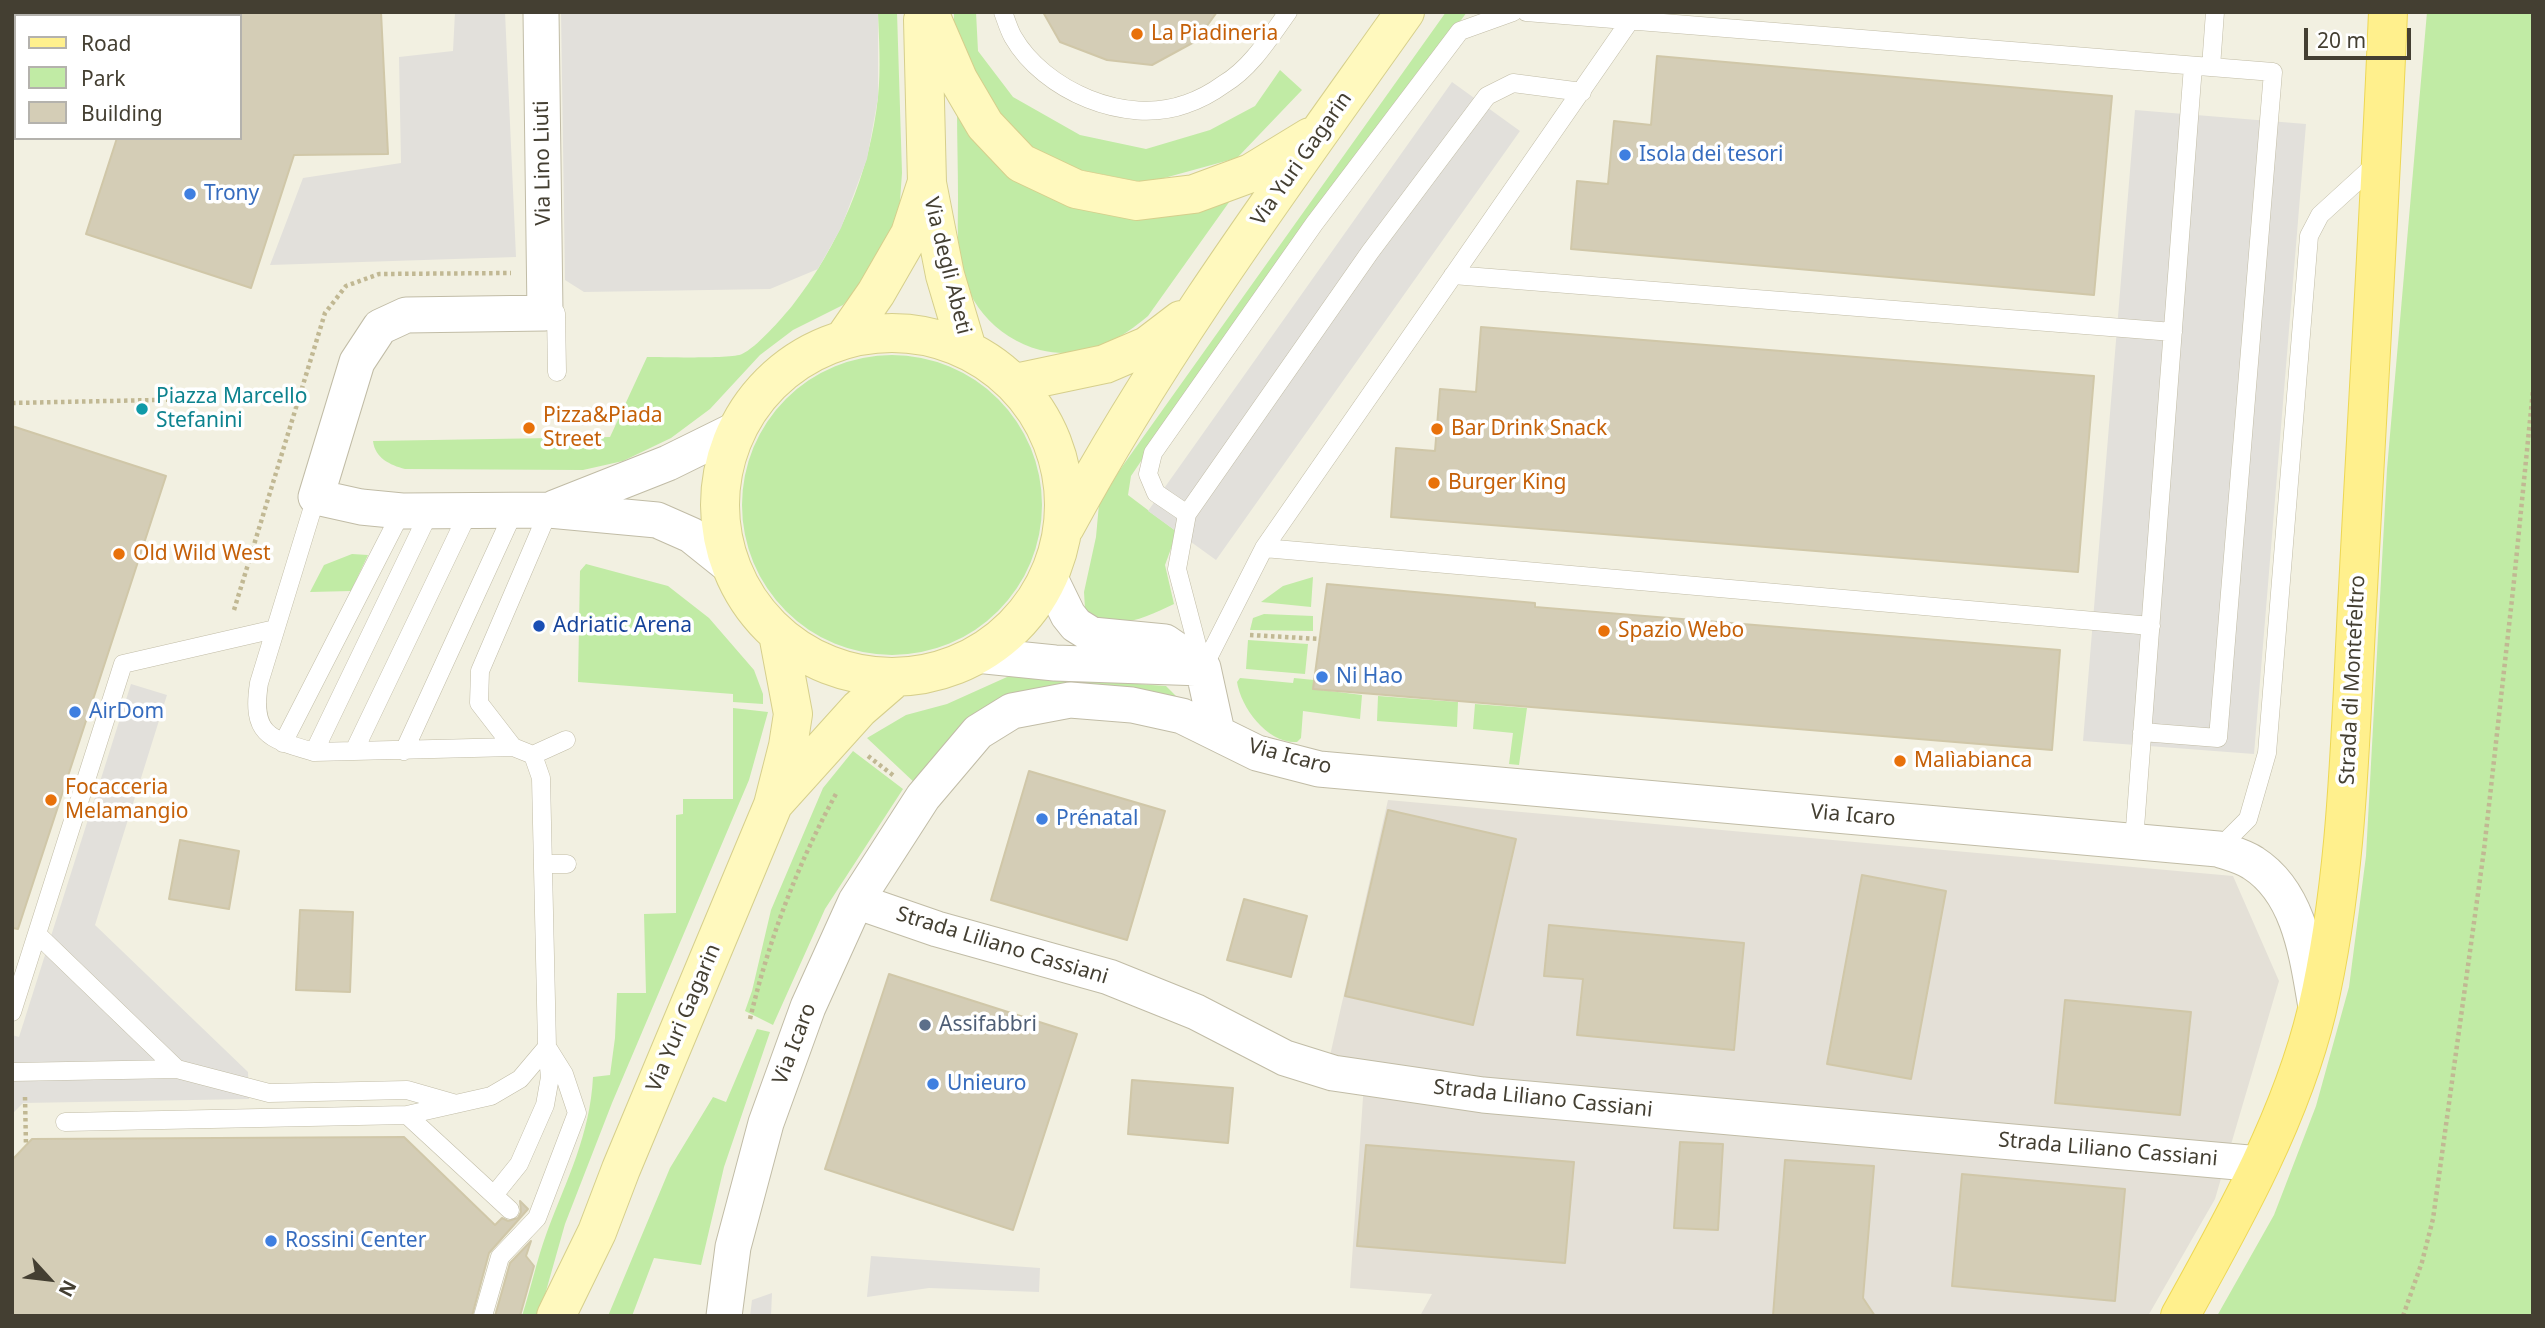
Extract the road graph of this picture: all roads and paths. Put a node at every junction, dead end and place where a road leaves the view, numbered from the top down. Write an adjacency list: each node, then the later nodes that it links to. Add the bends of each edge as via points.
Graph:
1 (541, 12): 19 (street, Via Lino Liuti)
2 (923, 12): 16 (main road, Via degli Abeti)
3 (929, 12): 14 (main road, via 958,79 985,125 1021,163 1076,189 1137,201 1194,194 1251,173)
4 (1003, 12): 5 (lane, via 1013,37 1037,67 1066,90 1103,105 1144,111 1185,105 1226,83 1261,50)
5 (1288, 12)
6 (1405, 12): 14 (main road, Via Yuri Gagarin)
7 (1513, 12): 33 (lane, via 1460,31 1314,224 1153,453 1147,474 1156,493)
8 (1526, 12): 11 (lane)
9 (2215, 12): 12 (lane)
10 (2388, 12): 15 (main road, Strada di Montefeltro)
11 (1634, 16): 12 (lane); 13 (lane)
12 (2202, 66): 20 (lane); 47 (lane, via 2273,72 2218,738)
13 (1582, 92): 17 (lane); 33 (lane, via 1513,83 1487,96 1370,253)
14 (1321, 130): 18 (main road, Via Yuri Gagarin)
15 (2382, 159): 58 (lane, via 2320,215 2309,236 2267,753 2248,819); 63 (main road, Strada di Montefeltro, via 2342,863)
16 (927, 183): 21 (main road, Via degli Abeti, via 910,234); 22 (main road, Via degli Abeti, via 945,275)
17 (1453, 275): 20 (lane); 35 (lane)
18 (1200, 306): 24 (main road, Via Yuri Gagarin, via 1147,346 1105,364); 34 (main road, Via Yuri Gagarin, via 1103,457)
19 (550, 313): 23 (lane); 29 (street, via 406,316 380,327 357,362)
20 (2173, 332): 38 (lane)
21 (844, 339): 22 (main road, Via Yuri Gagarin, via 886,332 927,335); 28 (main road, Via Yuri Gagarin, via 800,359 764,389)
22 (967, 349): 24 (main road, Via Yuri Gagarin)
23 (558, 372)
24 (1015, 383): 34 (main road, Via Yuri Gagarin, via 1046,427 1062,477)
25 (2533, 390): 83 (path, via 2484,850 2439,1178 2431,1230)
26 (299, 397): 27 (path)
27 (12, 403)
28 (737, 429): 30 (street, via 668,463); 36 (main road, Via Yuri Gagarin, via 722,474 720,521)
29 (316, 497): 31 (street, via 361,508); 39 (lane)
30 (532, 509): 32 (street); 36 (street, via 657,520 691,535); 50 (lane, via 480,671 479,703); 52 (lane)
31 (416, 511): 32 (street); 49 (lane); 53 (lane)
32 (469, 511): 51 (lane)
33 (1187, 514): 44 (lane, via 1177,569)
34 (1062, 531): 37 (main road, Via Yuri Gagarin)
35 (1264, 548): 38 (lane); 44 (lane)
36 (731, 567): 40 (main road, Via Yuri Gagarin, via 750,603)
37 (1049, 576): 43 (main road, Via Yuri Gagarin, via 1006,634); 44 (street, via 1068,615 1092,635 1165,642)
38 (2151, 626): 47 (lane)
39 (275, 629): 49 (lane, via 255,709 264,731); 62 (lane, via 122,664)
40 (778, 634): 45 (main road, Via Yuri Gagarin, via 813,659 853,673); 56 (main road, Via Yuri Gagarin, via 793,714)
41 (1249, 635): 42 (path)
42 (1320, 639)
43 (976, 655): 44 (street); 45 (main road, Via Yuri Gagarin, via 937,671)
44 (1203, 668): 46 (street)
45 (896, 677): 56 (main road, Via Yuri Gagarin, via 859,709)
46 (1217, 732): 57 (street, Via Icaro, via 1257,753 1319,769); 61 (street, Via Icaro, via 1182,716 1132,705 1070,700 1013,711 978,732 923,797)
47 (2142, 732): 57 (lane)
48 (566, 740): 54 (lane)
49 (283, 743): 53 (lane)
50 (513, 747): 52 (lane); 54 (lane)
51 (354, 751): 52 (lane); 53 (lane)
52 (404, 751)
53 (314, 752)
54 (533, 755): 59 (lane, via 541,778)
55 (841, 785): 65 (path, via 813,837 776,927)
56 (773, 805): 77 (main road, Via Yuri Gagarin)
57 (2134, 841): 58 (street, Via Icaro)
58 (2218, 849): 63 (street, Via Icaro, via 2253,863 2280,889 2303,937)
59 (543, 864): 60 (lane); 66 (lane)
60 (567, 864)
61 (856, 901): 74 (street, Strada Liliano Cassiani, via 1109,978 1196,1012 1285,1058 1333,1073 1483,1095); 81 (street, Via Icaro, via 808,1007 766,1123 733,1247)
62 (37, 934): 64 (lane); 67 (lane)
63 (2317, 1010): 74 (main road, Strada di Montefeltro, via 2297,1076)
64 (12, 1012)
65 (750, 1019)
66 (547, 1047): 69 (lane, via 520,1079 491,1096); 75 (lane, via 550,1077 545,1104 519,1164); 78 (lane, via 564,1074 577,1113 537,1218 500,1257)
67 (177, 1069): 68 (lane); 69 (lane, via 268,1093 407,1090)
68 (12, 1072)
69 (456, 1104): 71 (lane)
70 (25, 1111): 73 (path)
71 (407, 1115): 72 (lane); 75 (lane)
72 (65, 1122)
73 (26, 1146)
74 (2260, 1164): 82 (main road, Strada di Montefeltro)
75 (495, 1195): 76 (lane)
76 (510, 1210)
77 (597, 1232): 79 (main road, Via Yuri Gagarin); 80 (main road, Via Yuri Gagarin)
78 (483, 1316)
79 (556, 1316)
80 (581, 1316)
81 (724, 1316)
82 (2180, 1316)
83 (2403, 1316)

